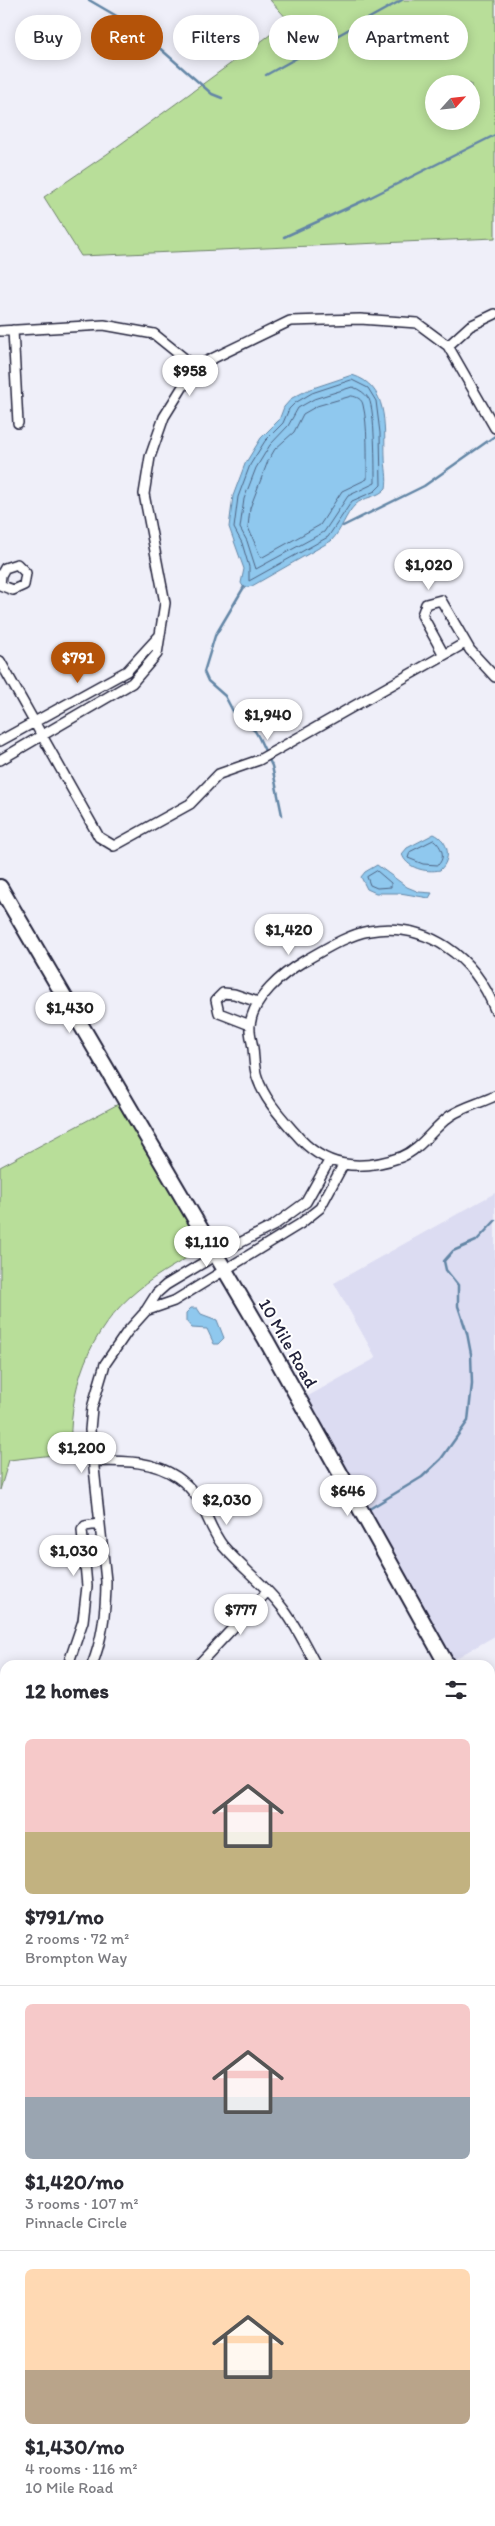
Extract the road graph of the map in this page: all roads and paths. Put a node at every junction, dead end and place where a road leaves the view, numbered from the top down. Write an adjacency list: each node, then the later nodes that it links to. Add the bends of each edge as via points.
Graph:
1 (495, 314): 4 (street, via 470,326)
2 (13, 330): 3 (street); 5 (street, via 104,325 154,334); 6 (street)
3 (0, 331)
4 (448, 346): 5 (street, via 417,323 360,318 290,321); 7 (street)
5 (195, 367): 8 (street, via 164,417 150,457 144,494 165,603)
6 (18, 423)
7 (495, 428)
8 (161, 633): 13 (street, via 127,671); 14 (street, via 157,654 132,683)
9 (466, 642): 10 (street); 10 (street, via 442,600 426,604 422,615); 12 (street)
10 (444, 655): 14 (street, via 259,760 219,774 190,804 114,846 100,837)
11 (0, 662): 13 (street)
12 (495, 677)
13 (34, 722): 14 (street); 15 (street)
14 (42, 734): 16 (street)
15 (0, 741)
16 (0, 760)
17 (0, 887): 24 (main road, 10 Mile Road)
18 (258, 1002): 19 (street, via 288,971 329,947 368,931 389,929 412,932 456,952 484,984); 20 (street); 20 (street, via 234,994 223,994 216,1000 219,1014)
19 (495, 1010)
20 (250, 1025): 22 (street, via 257,1078 273,1107 305,1144)
21 (495, 1096): 23 (street, via 450,1116 402,1156 374,1163)
22 (329, 1161): 23 (street); 24 (street, via 306,1202 273,1226)
23 (343, 1165): 25 (street, via 320,1208)
24 (216, 1255): 25 (main road, 10 Mile Road); 26 (street, via 166,1285)
25 (225, 1271): 26 (street, via 174,1301); 34 (main road, 10 Mile Road)
26 (145, 1312): 27 (street, via 114,1350 98,1384 90,1430)
27 (93, 1461): 28 (street); 29 (street, via 128,1461 150,1465 176,1476 197,1496 222,1544)
28 (100, 1524): 30 (street, via 85,1526 82,1530 87,1586 84,1621); 31 (street, via 106,1604)
29 (267, 1592): 32 (street); 33 (street, via 288,1615)
30 (70, 1660)
31 (93, 1660)
32 (203, 1660)
33 (313, 1660)
34 (445, 1660)

